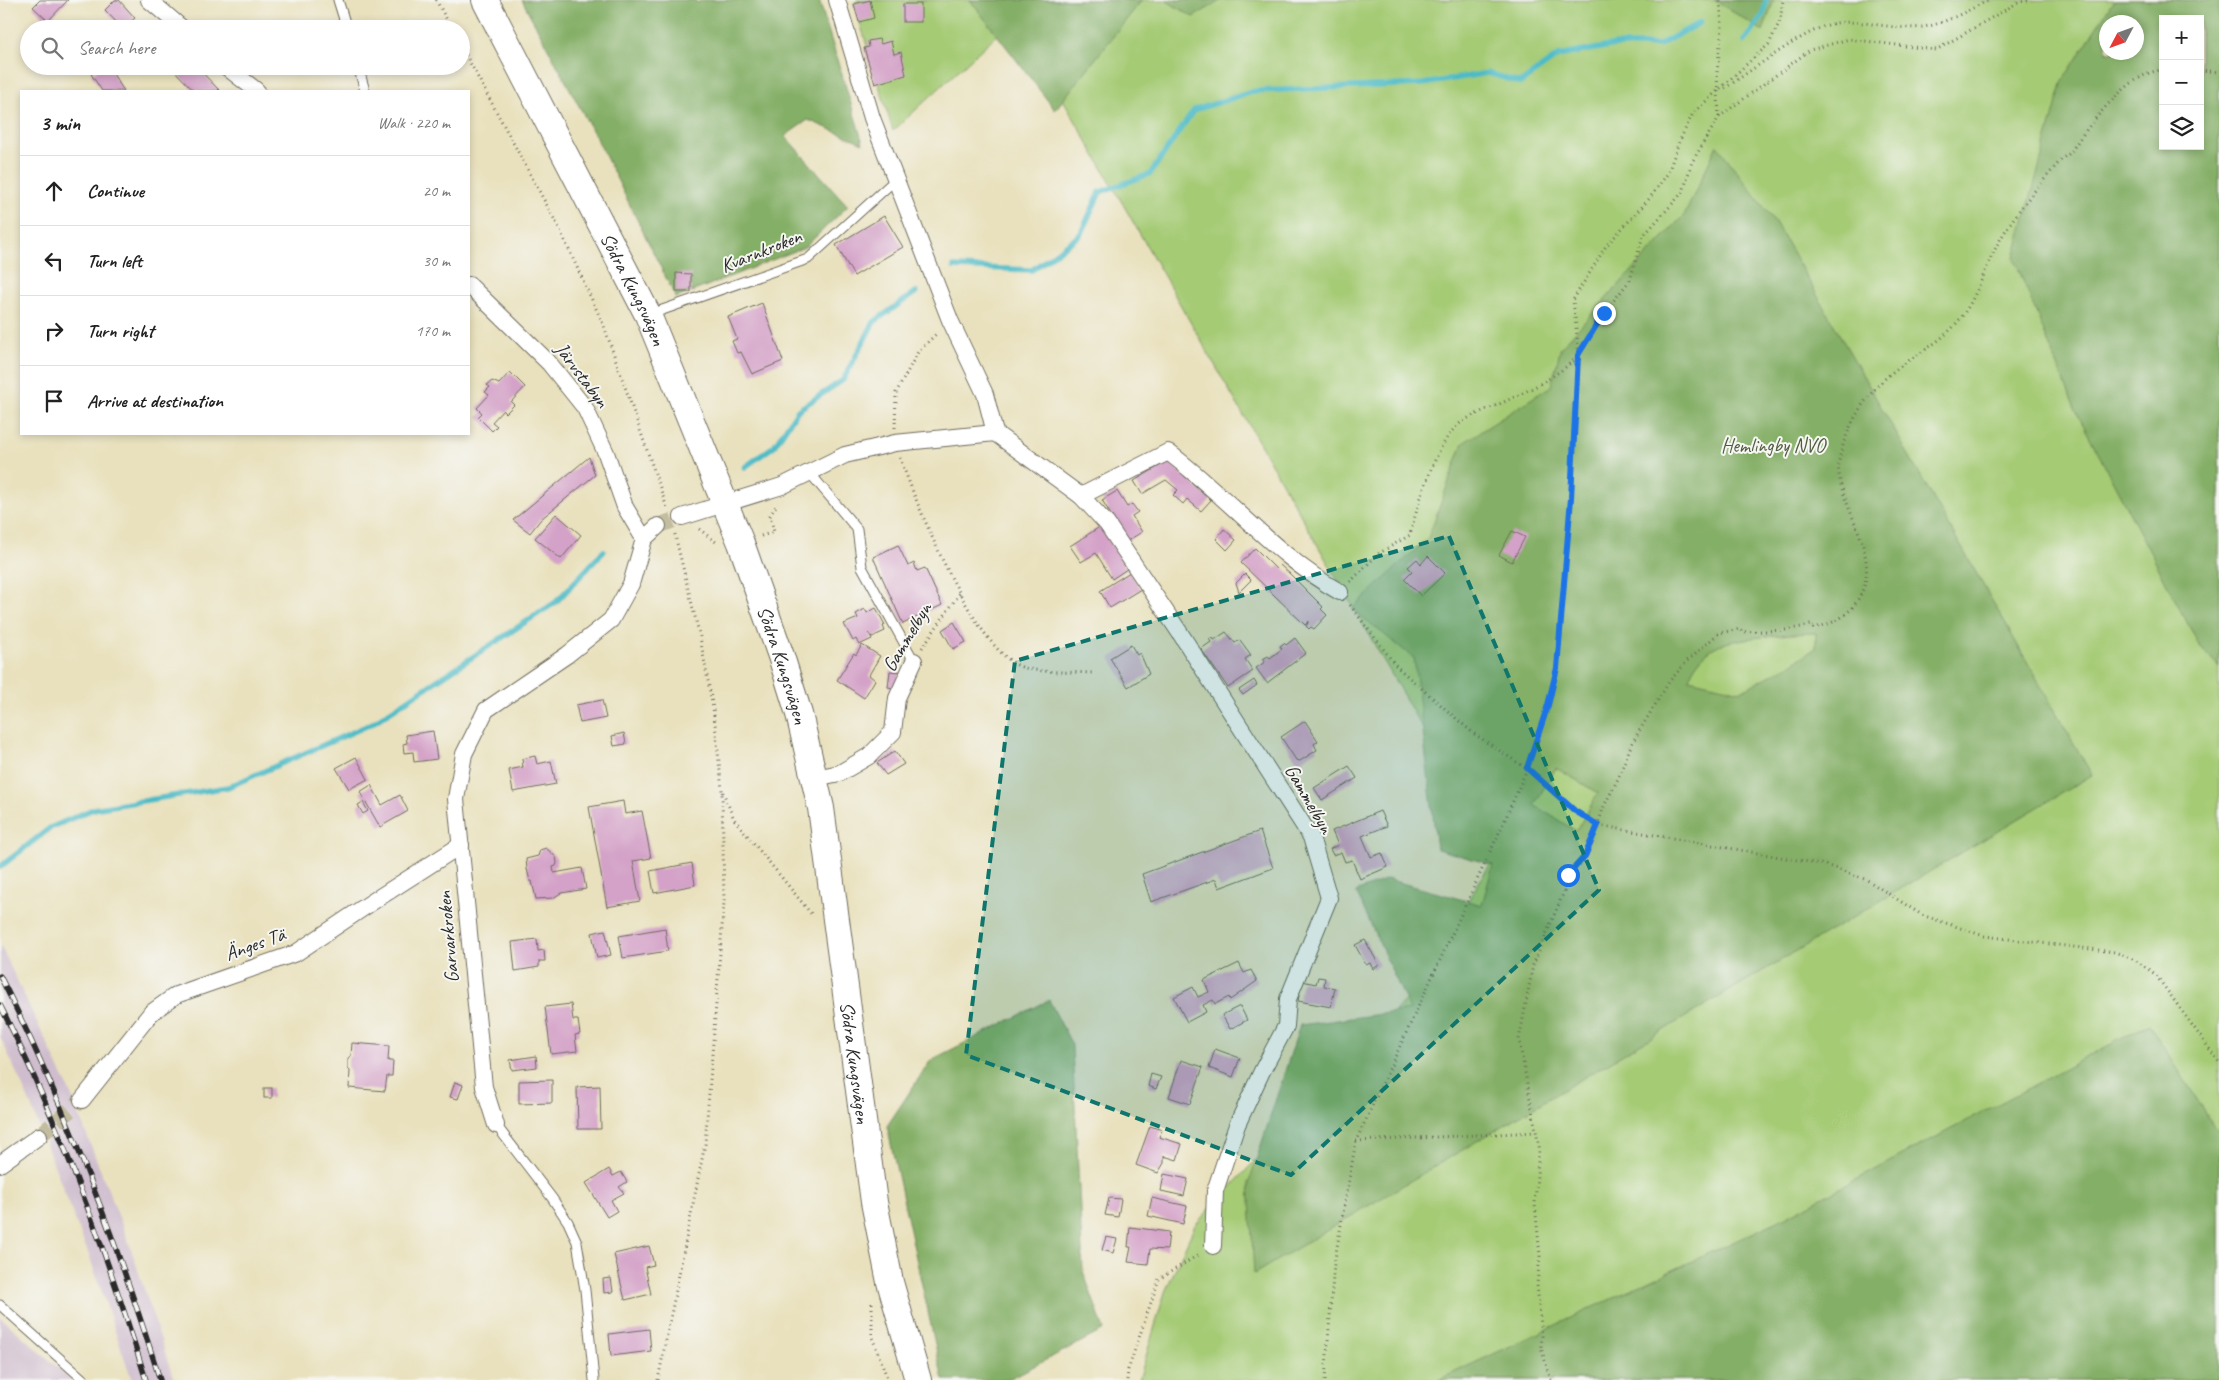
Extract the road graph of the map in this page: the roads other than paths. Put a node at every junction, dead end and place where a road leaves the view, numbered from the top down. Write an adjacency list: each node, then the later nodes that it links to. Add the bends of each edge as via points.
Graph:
1 (149, 0): 5 (street)
2 (338, 0): 6 (lane)
3 (485, 0): 13 (main road, Södra Kungsvägen)
4 (836, 0): 11 (street, via 872,118)
5 (172, 20)
6 (344, 20)
7 (237, 75): 9 (street)
8 (361, 75): 10 (lane)
9 (256, 90)
10 (365, 90)
11 (895, 180): 13 (lane, Kvarnkroken, via 808,259); 14 (street, via 950,320 986,394)
12 (470, 286): 18 (street, Järvstabyn, via 549,363 585,408 606,453 625,507)
13 (648, 315): 17 (main road, Södra Kungsvägen)
14 (995, 433): 15 (street, via 894,443 845,455); 16 (street, Gammelbyn)
15 (809, 472): 17 (street); 20 (lane, via 857,529 862,567)
16 (1080, 496): 19 (street, via 1168,452 1194,471 1282,550 1323,583); 27 (street, Gammelbyn, via 1107,524 1311,837 1330,898 1288,999 1286,1026 1238,1125 1218,1181)
17 (725, 504): 18 (street, via 670,521); 21 (main road, Södra Kungsvägen, via 791,689)
18 (644, 539): 22 (street, Garvarkroken, via 631,584 612,620 486,710 464,754 456,799)
19 (1340, 592)
20 (914, 661): 21 (street, Gammelbyn, via 897,698 893,732 869,756 840,773)
21 (814, 778): 31 (main road, Södra Kungsvägen, via 830,872 874,1202 890,1282)
22 (461, 845): 23 (street, Änges Tä, via 296,953 176,995 151,1013); 24 (street, Garvarkroken, via 484,1087)
23 (82, 1100)
24 (496, 1125): 30 (lane, Garvarkroken, via 552,1198 568,1222 576,1242 585,1290)
25 (39, 1136): 26 (street)
26 (0, 1164)
27 (1213, 1246)
28 (0, 1306): 29 (lane)
29 (84, 1380)
30 (594, 1380)
31 (918, 1380)

